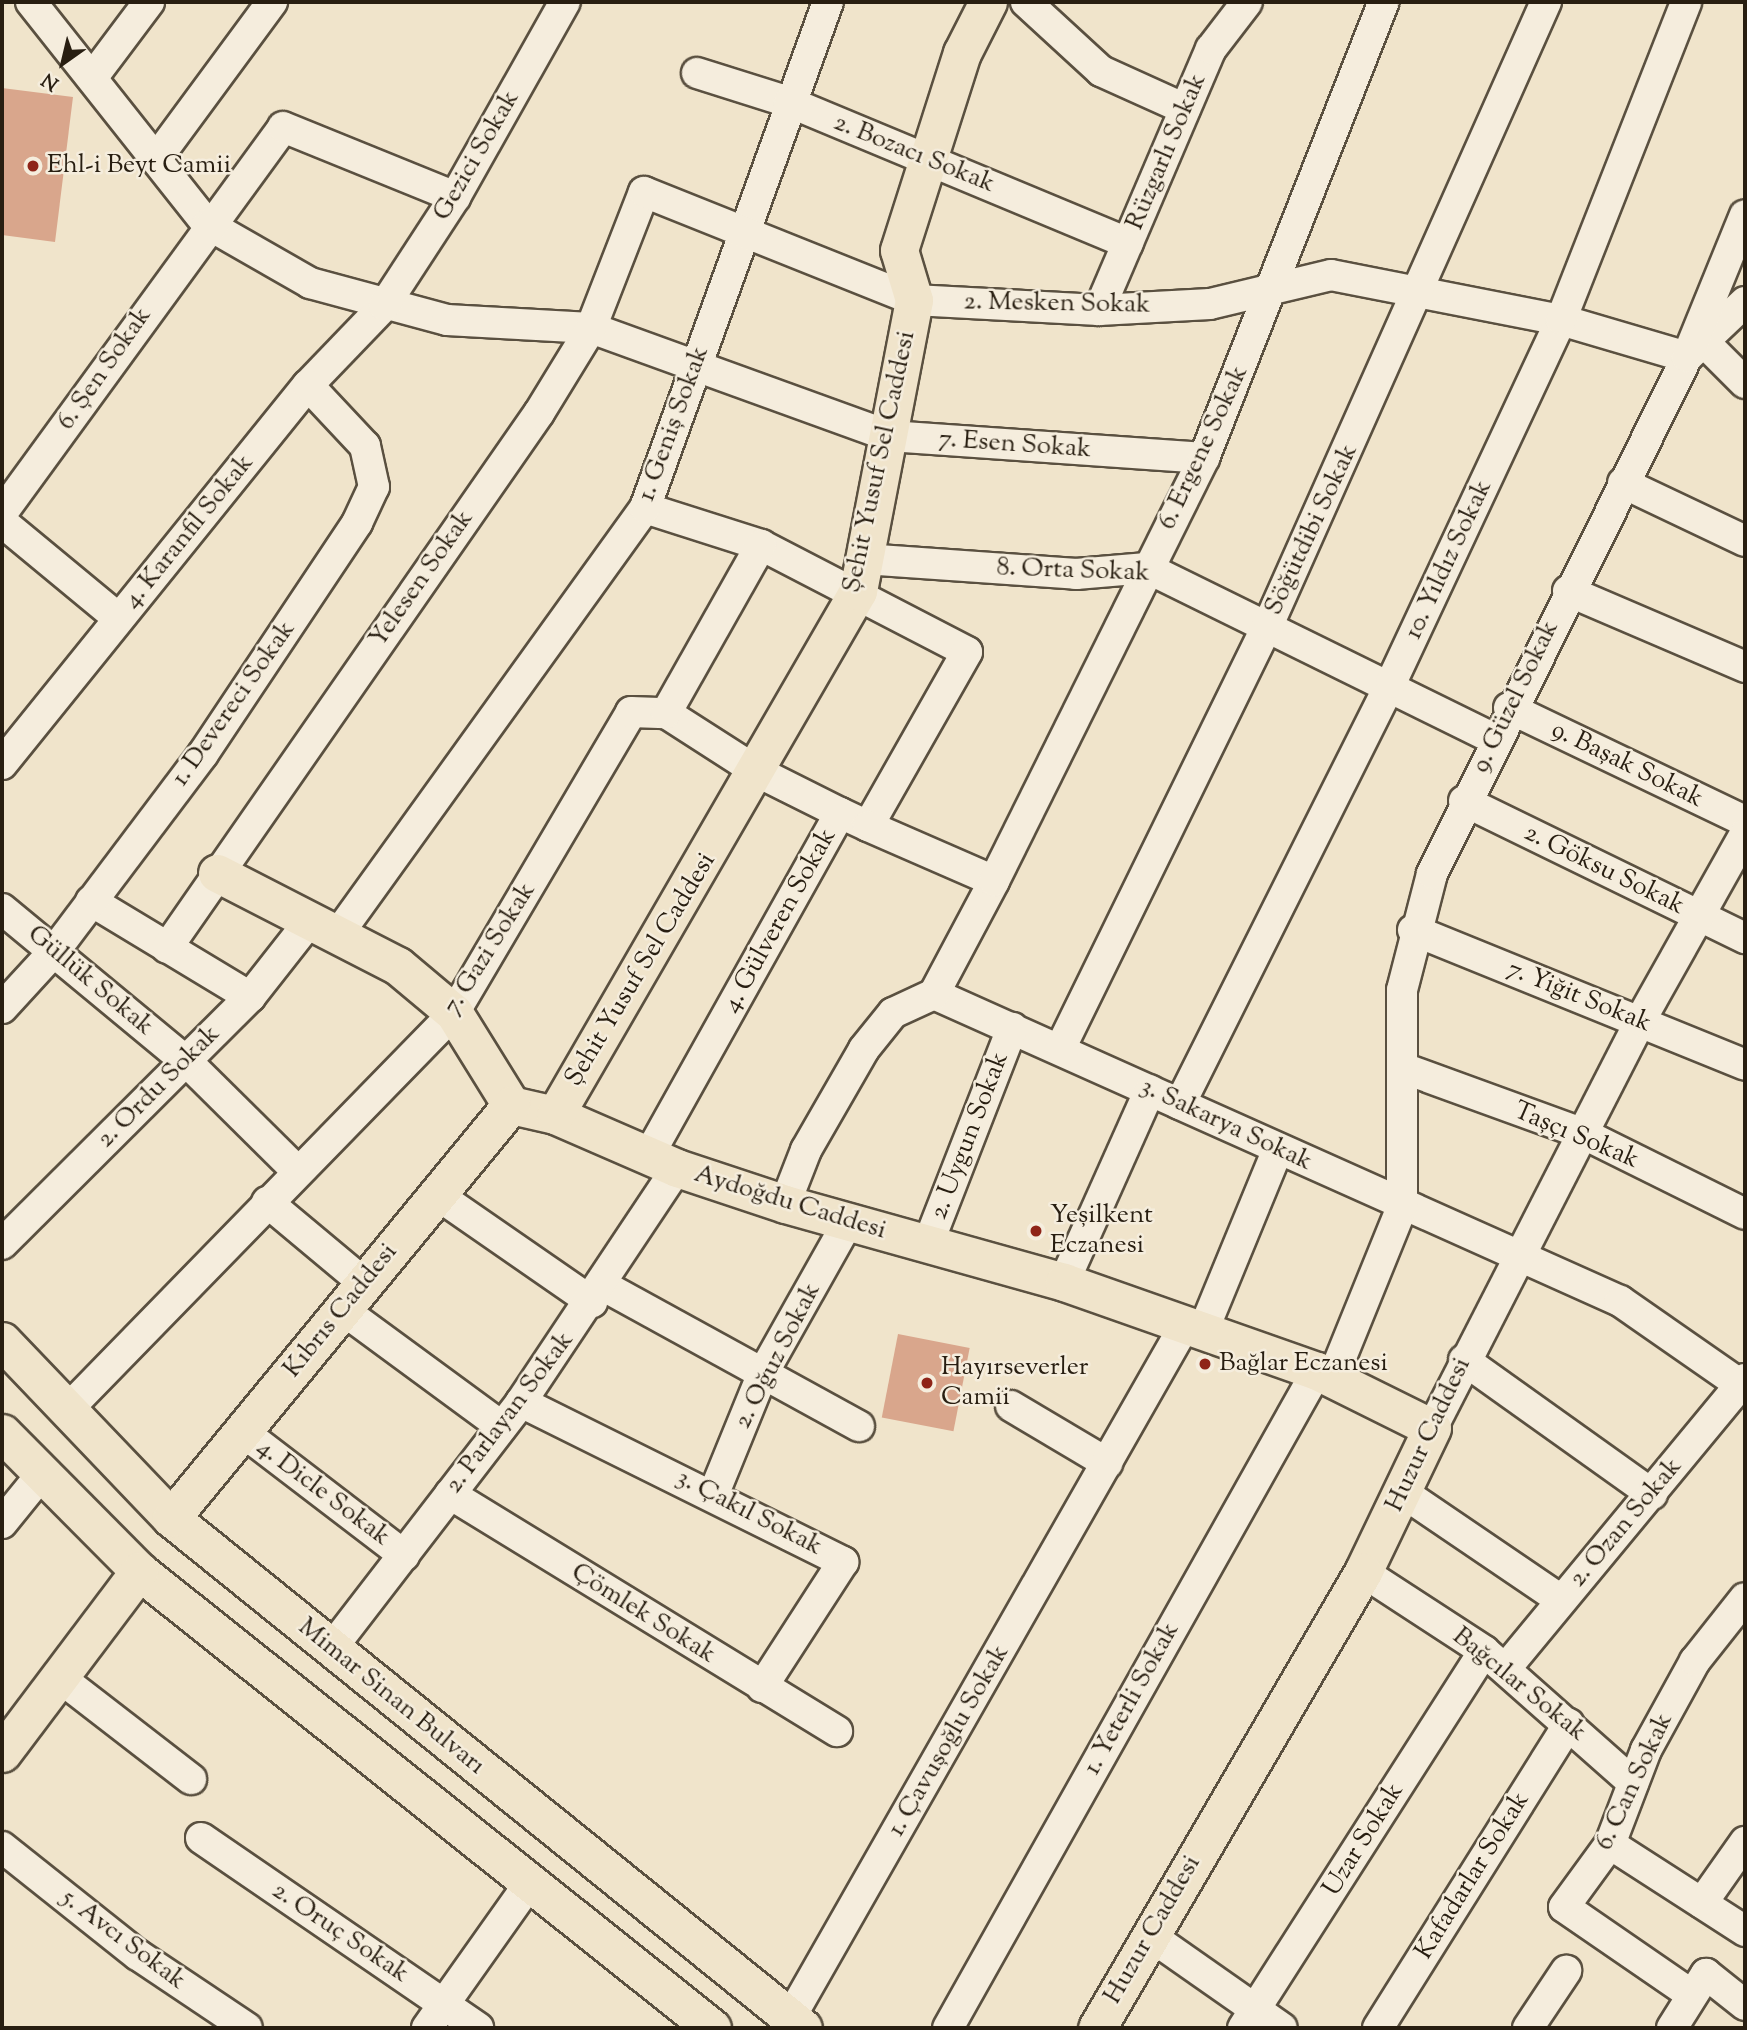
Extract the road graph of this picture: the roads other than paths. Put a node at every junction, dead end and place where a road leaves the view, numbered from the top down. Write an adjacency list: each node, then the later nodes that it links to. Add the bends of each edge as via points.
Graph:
1 (31, 2): 13 (street)
2 (149, 2): 13 (street)
3 (272, 2): 16 (street)
4 (565, 2): 19 (street, Gezici Sokak)
5 (828, 2): 14 (street, 1. Geniş Sokak)
6 (988, 2): 17 (main road, Şehit Yusuf Sel Caddesi, via 962,53)
7 (1026, 2): 15 (street, via 1101,71)
8 (1247, 2): 15 (street, Rüzgarlı Sokak, via 1212,49)
9 (1384, 2): 24 (street, 6. Ergene Sokak)
10 (1546, 2): 25 (street, Söğütdibi Sokak, via 1496,102)
11 (1686, 2): 30 (street, 10. Yıldız Sokak)
12 (697, 73): 14 (street, 2. Bozacı Sokak)
13 (92, 78): 16 (street)
14 (789, 102): 17 (street, 2. Bozacı Sokak); 22 (street, 1. Geniş Sokak)
15 (1185, 109): 23 (street, Rüzgarlı Sokak)
16 (157, 158): 21 (street)
17 (932, 160): 23 (street, 2. Bozacı Sokak); 26 (main road, Şehit Yusuf Sel Caddesi, via 899,250)
18 (644, 192): 22 (street, 2. Mesken Sokak); 31 (street, Yelesen Sokak)
19 (455, 197): 21 (street, 6. Şen Sokak, via 283,127); 28 (street, Gezici Sokak)
20 (1745, 215): 32 (street, 9. Güzel Sokak)
21 (207, 224): 28 (street, 7. Esen Sokak, via 310,283); 40 (street, 6. Şen Sokak)
22 (744, 232): 26 (street, 2. Mesken Sokak); 33 (street, 1. Geniş Sokak)
23 (1128, 243): 29 (street, Rüzgarlı Sokak)
24 (1274, 288): 25 (street, 2. Mesken Sokak, via 1331,275); 29 (street, 2. Mesken Sokak, via 1210,304); 37 (street, 6. Ergene Sokak)
25 (1422, 289): 30 (street, 2. Mesken Sokak); 48 (street, Söğütdibi Sokak)
26 (914, 300): 29 (street, 2. Mesken Sokak); 36 (main road, Şehit Yusuf Sel Caddesi)
27 (1745, 302): 32 (street)
28 (383, 306): 31 (street, 7. Esen Sokak, via 447,320); 35 (street, 4. Karanfil Sokak)
29 (1099, 310)
30 (1561, 320): 32 (street, 2. Mesken Sokak); 50 (street, 10. Yıldız Sokak)
31 (591, 328): 33 (street, 7. Esen Sokak); 61 (street, Yelesen Sokak, via 539,413)
32 (1695, 350): 34 (street); 38 (street, 9. Güzel Sokak)
33 (695, 362): 36 (street, 7. Esen Sokak); 39 (street, 1. Geniş Sokak)
34 (1745, 383)
35 (308, 385): 47 (street, 4. Karanfil Sokak); 63 (street, 1. Devereci Sokak, via 365,446 374,487 357,523 202,754)
36 (890, 436): 37 (street, 7. Esen Sokak); 45 (main road, Şehit Yusuf Sel Caddesi)
37 (1204, 458): 44 (street, 6. Ergene Sokak)
38 (1623, 483): 42 (street); 46 (street, 9. Güzel Sokak)
39 (646, 508): 43 (street); 66 (street, 1. Geniş Sokak)
40 (2, 513)
41 (2, 522): 47 (street)
42 (1745, 541)
43 (761, 545): 45 (street); 52 (street)
44 (1147, 568): 45 (street, 8. Orta Sokak, via 1076,575); 48 (street, 8. Orta Sokak); 62 (street, 6. Ergene Sokak)
45 (861, 575): 55 (main road, Şehit Yusuf Sel Caddesi); 59 (street, 4. Gülveren Sokak, via 967,652)
46 (1568, 592): 49 (street); 51 (street, 9. Güzel Sokak)
47 (118, 618): 54 (street, 4. Karanfil Sokak)
48 (1269, 623): 50 (street, 8. Orta Sokak); 77 (street, Söğütdibi Sokak)
49 (1745, 667)
50 (1391, 683): 53 (street, 8. Orta Sokak); 82 (street, 10. Yıldız Sokak)
51 (1509, 708): 53 (street, 9. Güzel Sokak); 58 (street, 9. Başak Sokak)
52 (666, 713): 55 (street); 74 (street, 7. Gazi Sokak, via 631,712)
53 (1495, 739): 56 (street, 9. Güzel Sokak)
54 (2, 764)
55 (758, 772): 57 (street); 84 (main road, Şehit Yusuf Sel Caddesi)
56 (1464, 801): 65 (street, 2. Göksu Sokak); 67 (street, 9. Güzel Sokak)
57 (840, 814): 59 (street, 4. Gülveren Sokak); 87 (street, 4. Gülveren Sokak)
58 (1745, 821)
59 (868, 826): 62 (street)
60 (1745, 834): 65 (street, Huzur Caddesi)
61 (217, 873): 66 (main road); 69 (street, Yelesen Sokak)
62 (995, 881): 71 (street, 6. Ergene Sokak)
63 (91, 901): 69 (street); 70 (street, 1. Devereci Sokak)
64 (2, 909): 70 (street, Güllük Sokak)
65 (1700, 918): 68 (street, 2. Göksu Sokak); 75 (street, Huzur Caddesi)
66 (323, 930): 72 (street, 2. Ordu Sokak); 74 (main road, via 398,966)
67 (1413, 930): 75 (street, 7. Yiğit Sokak); 80 (street, 9. Güzel Sokak, via 1402,990)
68 (1745, 938)
69 (167, 948): 72 (street)
70 (56, 949): 73 (street, 1. Devereci Sokak); 78 (street, Güllük Sokak)
71 (934, 994): 76 (street, 3. Sakarya Sokak); 91 (street, via 893,1013 864,1049 806,1150)
72 (250, 997): 78 (street, 2. Ordu Sokak)
73 (2, 1008)
74 (454, 1013): 83 (main road); 88 (street, 7. Gazi Sokak)
75 (1640, 1021): 79 (street, 7. Yiğit Sokak); 85 (street, Huzur Caddesi)
76 (1012, 1028): 77 (street, 3. Sakarya Sokak); 96 (street, 2. Uygun Sokak)
77 (1060, 1049): 81 (street, 3. Sakarya Sokak)
78 (186, 1061): 88 (street, Güllük Sokak); 95 (street, 2. Ordu Sokak)
79 (1745, 1065)
80 (1403, 1068): 85 (street, Taşçı Sokak); 92 (street, 9. Güzel Sokak)
81 (1150, 1090): 82 (street, 3. Sakarya Sokak); 98 (street)
82 (1180, 1104): 86 (street, 3. Sakarya Sokak)
83 (511, 1105): 84 (main road, Aydoğdu Caddesi); 89 (main road, Kıbrıs Caddesi)
84 (555, 1115): 87 (main road, Aydoğdu Caddesi)
85 (1582, 1133): 93 (street, Taşçı Sokak); 97 (street, Huzur Caddesi)
86 (1278, 1149): 92 (street, 3. Sakarya Sokak); 101 (street, 1. Çavuşoğlu Sokak)
87 (663, 1162): 91 (main road, Aydoğdu Caddesi); 99 (street, 2. Parlayan Sokak)
88 (297, 1171): 90 (street, 7. Gazi Sokak)
89 (436, 1194): 99 (street); 100 (main road, Kıbrıs Caddesi)
90 (267, 1202): 100 (street); 109 (street, 7. Gazi Sokak)
91 (785, 1204): 94 (main road, Aydoğdu Caddesi)
92 (1402, 1207): 97 (street, 3. Sakarya Sokak); 105 (street, 1. Yeterli Sokak)
93 (1745, 1214)
94 (848, 1222): 96 (main road, Aydoğdu Caddesi); 104 (street, 2. Oğuz Sokak)
95 (2, 1244)
96 (928, 1244): 98 (main road, Aydoğdu Caddesi)
97 (1518, 1256): 103 (street, Huzur Caddesi); 106 (street, 3. Sakarya Sokak, via 1620,1301)
98 (1064, 1282): 101 (main road, Aydoğdu Caddesi)
99 (598, 1294): 104 (street); 107 (street, 2. Parlayan Sokak)
100 (353, 1296): 111 (street); 113 (main road, Kıbrıs Caddesi)
101 (1194, 1328): 105 (main road, Aydoğdu Caddesi); 115 (street, 1. Çavuşoğlu Sokak)
102 (2, 1342): 109 (main road, Mimar Sinan Bulvarı)
103 (1464, 1360): 112 (street, Huzur Caddesi); 120 (street)
104 (763, 1373): 110 (street); 118 (street, 2. Oğuz Sokak)
105 (1325, 1374): 112 (main road, Aydoğdu Caddesi); 155 (street, 1. Yeterli Sokak)
106 (1744, 1384): 120 (street, 2. Ozan Sokak)
107 (521, 1402): 111 (street, 2. Parlayan Sokak); 118 (street, 3. Çakıl Sokak)
108 (1011, 1406): 115 (street)
109 (66, 1411): 121 (main road, Mimar Sinan Bulvarı)
110 (859, 1426)
111 (502, 1427): 119 (street, 2. Parlayan Sokak)
112 (1432, 1428): 117 (main road, Huzur Caddesi)
113 (243, 1432): 121 (main road, Kıbrıs Caddesi); 123 (street, 4. Dicle Sokak)
114 (2, 1433): 116 (main road)
115 (1107, 1463): 150 (street, 1. Çavuşoğlu Sokak)
116 (41, 1475): 122 (street); 124 (main road)
117 (1402, 1492): 125 (main road, Huzur Caddesi); 127 (street)
118 (714, 1493): 131 (street, 3. Çakıl Sokak, via 843,1562)
119 (450, 1494): 123 (street, 2. Parlayan Sokak); 131 (street, Çömlek Sokak)
120 (1652, 1494): 127 (street, 2. Ozan Sokak)
121 (171, 1518): 128 (main road, Mimar Sinan Bulvarı)
122 (2, 1523)
123 (404, 1555): 128 (street, 2. Parlayan Sokak)
124 (139, 1571): 130 (main road); 141 (main road)
125 (1363, 1572): 129 (street, Bağcılar Sokak); 144 (main road, Huzur Caddesi)
126 (1745, 1598): 136 (street, 6. Can Sokak, via 1695,1661)
127 (1561, 1600): 129 (street, 2. Ozan Sokak)
128 (331, 1649): 150 (main road, Mimar Sinan Bulvarı)
129 (1495, 1660): 132 (street, Bağcılar Sokak); 149 (street, Uzar Sokak)
130 (59, 1677): 134 (main road); 135 (street)
131 (762, 1687): 133 (street, Çömlek Sokak)
132 (1569, 1724): 136 (street, Bağcılar Sokak); 158 (street, Kafadarlar Sokak)
133 (837, 1731)
134 (2, 1753)
135 (191, 1779)
136 (1633, 1783): 139 (street, 6. Can Sokak)
137 (201, 1838): 147 (street, 2. Oruç Sokak)
138 (1745, 1842): 142 (street)
139 (1611, 1844): 142 (street); 146 (street, 6. Can Sokak, via 1564,1907)
140 (2, 1847): 151 (street, 5. Avcı Sokak, via 138,1955)
141 (531, 1881): 147 (street); 154 (main road)
142 (1702, 1903): 143 (street)
143 (1745, 1931)
144 (1149, 1935): 149 (street); 156 (main road, Huzur Caddesi)
145 (1566, 1971): 159 (street)
146 (1699, 1984): 148 (street); 160 (street)
147 (445, 2004): 152 (street); 153 (street, 2. Oruç Sokak)
148 (1745, 2005)
149 (1250, 2018): 157 (street)
150 (796, 2023)
151 (247, 2028)
152 (427, 2028)
153 (478, 2028)
154 (712, 2028)
155 (948, 2028)
156 (1097, 2028)
157 (1282, 2028)
158 (1378, 2028)
159 (1528, 2028)
160 (1672, 2028)

